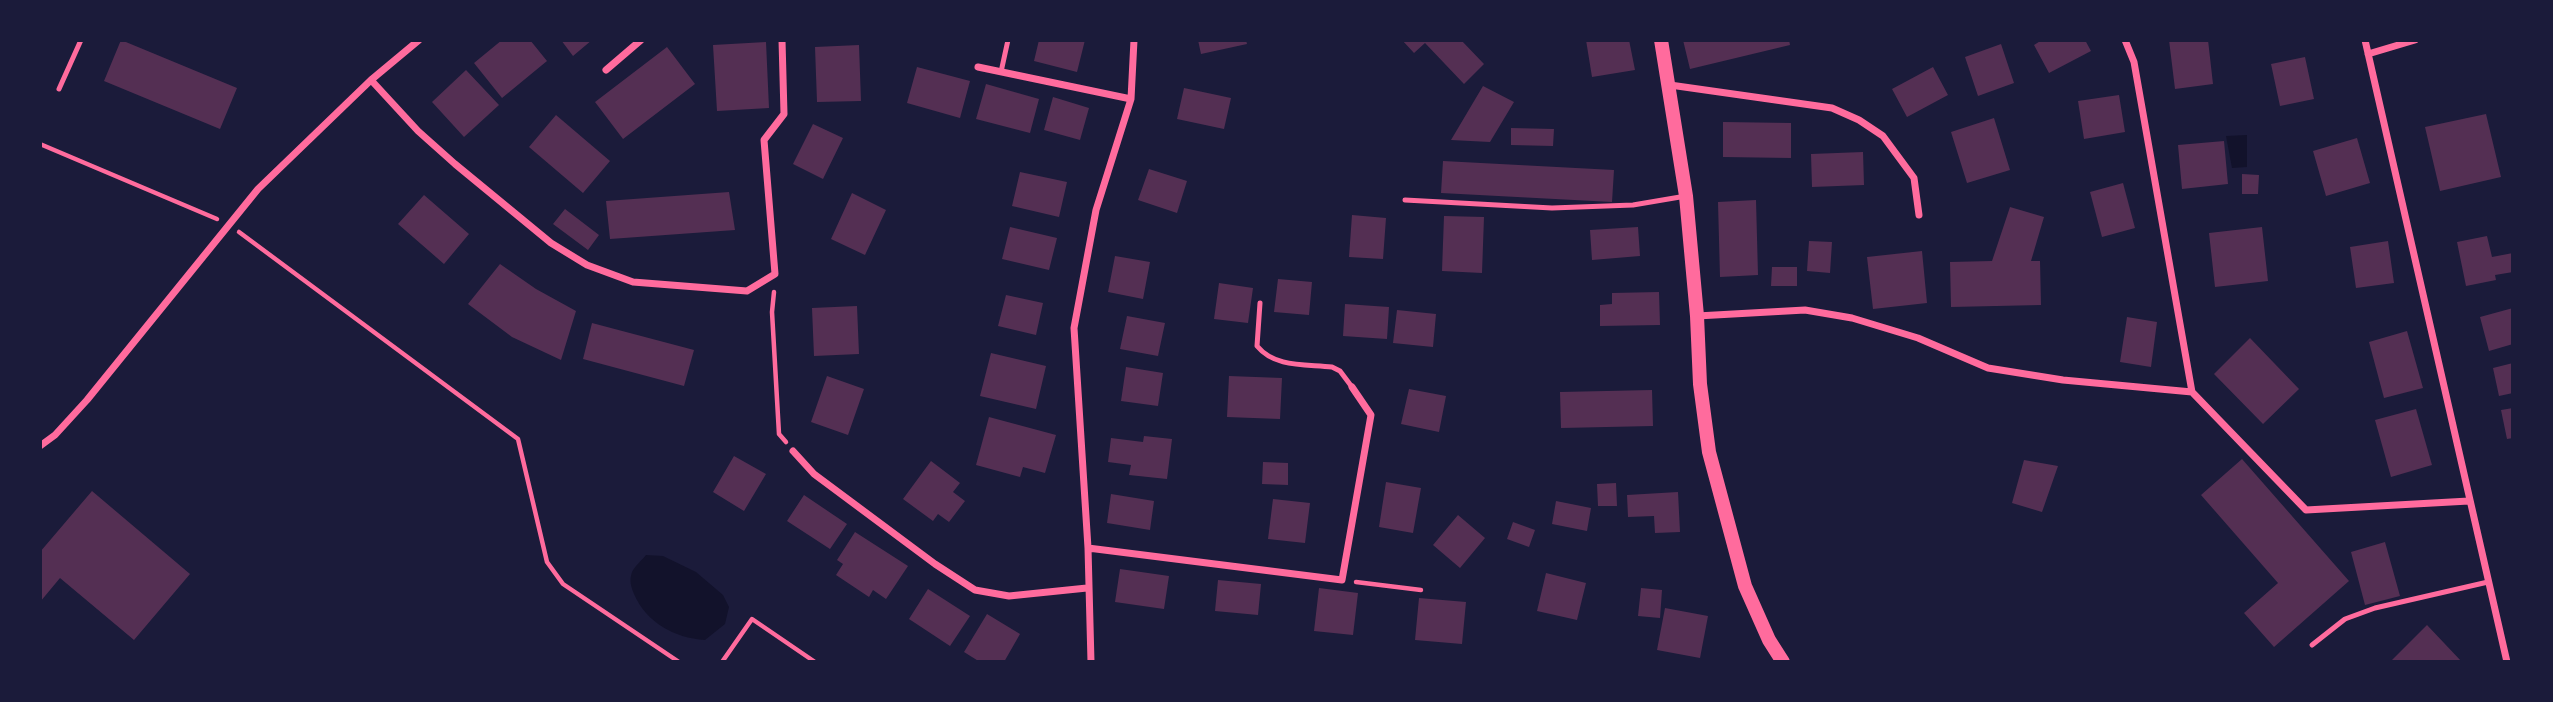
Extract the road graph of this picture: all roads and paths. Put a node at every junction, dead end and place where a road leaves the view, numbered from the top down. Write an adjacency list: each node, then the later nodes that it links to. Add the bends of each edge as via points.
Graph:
1 (81, 40): 17 (lane)
2 (419, 40): 15 (street)
3 (641, 40): 13 (street)
4 (782, 40): 24 (street, via 784,114 764,140)
5 (1008, 40): 14 (lane)
6 (1134, 40): 18 (street)
7 (1661, 40): 16 (main road)
8 (2125, 40): 28 (street, via 2134,62)
9 (2365, 40): 11 (street)
10 (2415, 40): 11 (street)
11 (2368, 54): 31 (street)
12 (978, 67): 14 (street)
13 (607, 70)
14 (1001, 72): 18 (street)
15 (372, 80): 23 (street, via 258,189); 24 (street, via 455,164 551,243 587,265 633,282 747,291)
16 (1670, 85): 20 (main road); 22 (street, via 1832,108 1859,120 1883,136 1914,178)
17 (59, 89)
18 (1131, 99): 32 (street, via 1096,210 1074,328)
19 (40, 144): 23 (path)
20 (1686, 196): 21 (lane, via 1633,205 1552,208); 26 (main road)
21 (1405, 200)
22 (1919, 215)
23 (229, 224): 29 (street, via 87,400); 38 (path, via 518,439 547,562 564,584)
24 (775, 274): 30 (path, via 772,312 779,434)
25 (1260, 303): 27 (lane, via 1257,346 1264,355 1274,361 1332,367)
26 (1697, 316): 28 (street, via 1805,310 1852,318 1918,338 1988,368); 42 (main road, via 1709,452 1745,586)
27 (1352, 387): 33 (street, via 1371,415)
28 (2192, 392): 31 (street, via 2306,510)
29 (40, 446)
30 (793, 451): 35 (street, via 814,474 975,590 1009,596)
31 (2469, 502): 34 (street)
32 (1088, 548): 33 (street); 35 (street)
33 (1342, 580): 36 (path)
34 (2488, 582): 37 (lane, via 2375,608 2346,620); 43 (street)
35 (1087, 588): 41 (street)
36 (1421, 590)
37 (2312, 645)
38 (679, 662)
39 (722, 662): 40 (path, via 752,619)
40 (815, 662)
41 (1091, 662)
42 (1783, 662)
43 (2507, 662)

